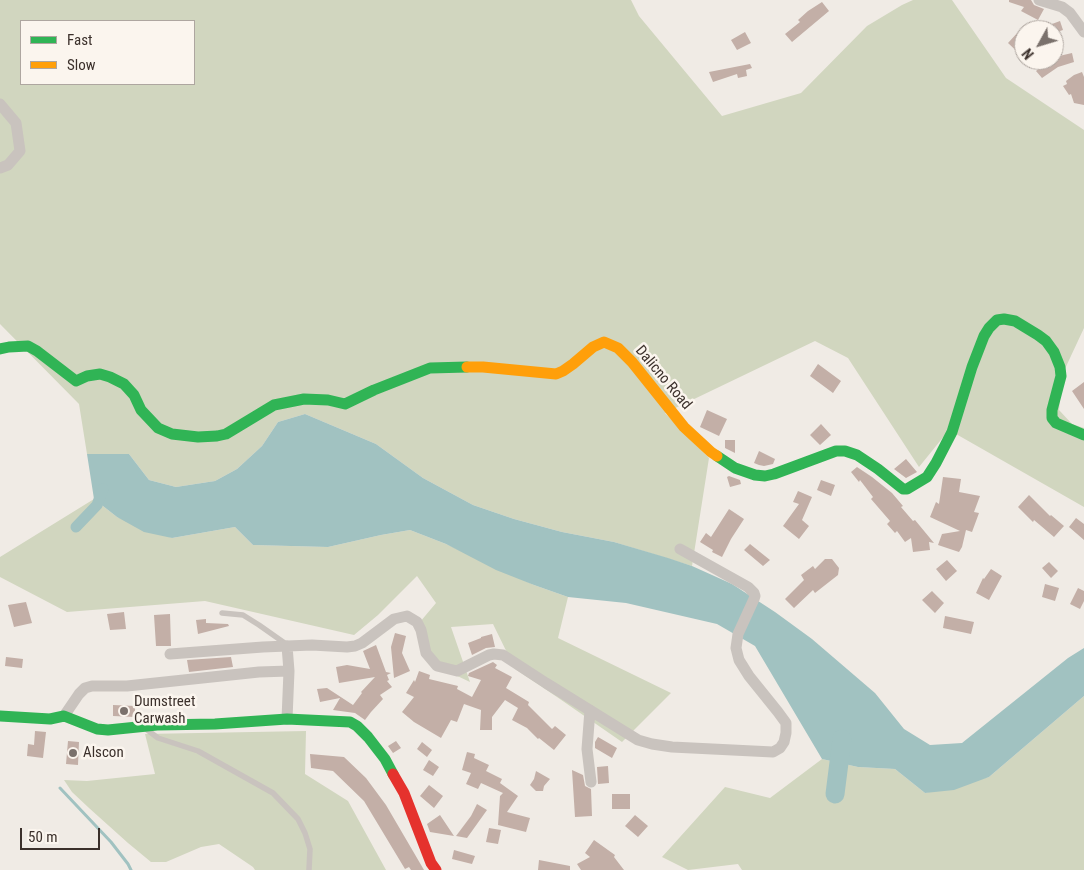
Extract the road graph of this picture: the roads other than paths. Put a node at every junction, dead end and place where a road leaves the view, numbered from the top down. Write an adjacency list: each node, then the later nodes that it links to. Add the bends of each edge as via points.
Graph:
1 (1040, 0): 2 (street, via 1062,7)
2 (1084, 32)
3 (0, 104): 4 (street, via 16,123 20,151 8,165)
4 (0, 168)
5 (0, 350): 6 (street, Dalicno Road, via 28,346 76,381 100,374 110,377 124,384 158,428 172,434 198,437 226,434 274,405 304,399 345,404 430,368 483,367 556,374 593,346 604,342 618,348 632,362 684,427 711,452 735,468 765,476 836,451 845,451 857,455 907,489 927,477 936,463 952,432 984,336 997,320 1004,319 1015,321 1038,335 1054,352 1060,376 1052,418 1056,424)
6 (1084, 435)
7 (680, 549): 12 (street, via 754,593 736,648 748,676 786,723 784,742 773,752 652,744 638,740)
8 (222, 613): 9 (lane, via 243,615)
9 (287, 646): 10 (street); 11 (street); 12 (street, via 355,646 394,619 407,616 417,622 426,653 437,666 456,671 489,655 503,655)
10 (170, 654)
11 (289, 671): 14 (street, via 126,686 92,686 79,694); 15 (street)
12 (590, 710): 17 (street, via 587,748)
13 (0, 716): 14 (street, via 50,719)
14 (64, 716): 16 (street, via 108,730)
15 (287, 719): 16 (street); 19 (street, via 350,722 368,736 404,793)
16 (144, 726): 18 (lane, via 158,738 198,750 273,792 298,818 306,833 310,849)
17 (591, 782)
18 (309, 870)
19 (436, 870)

